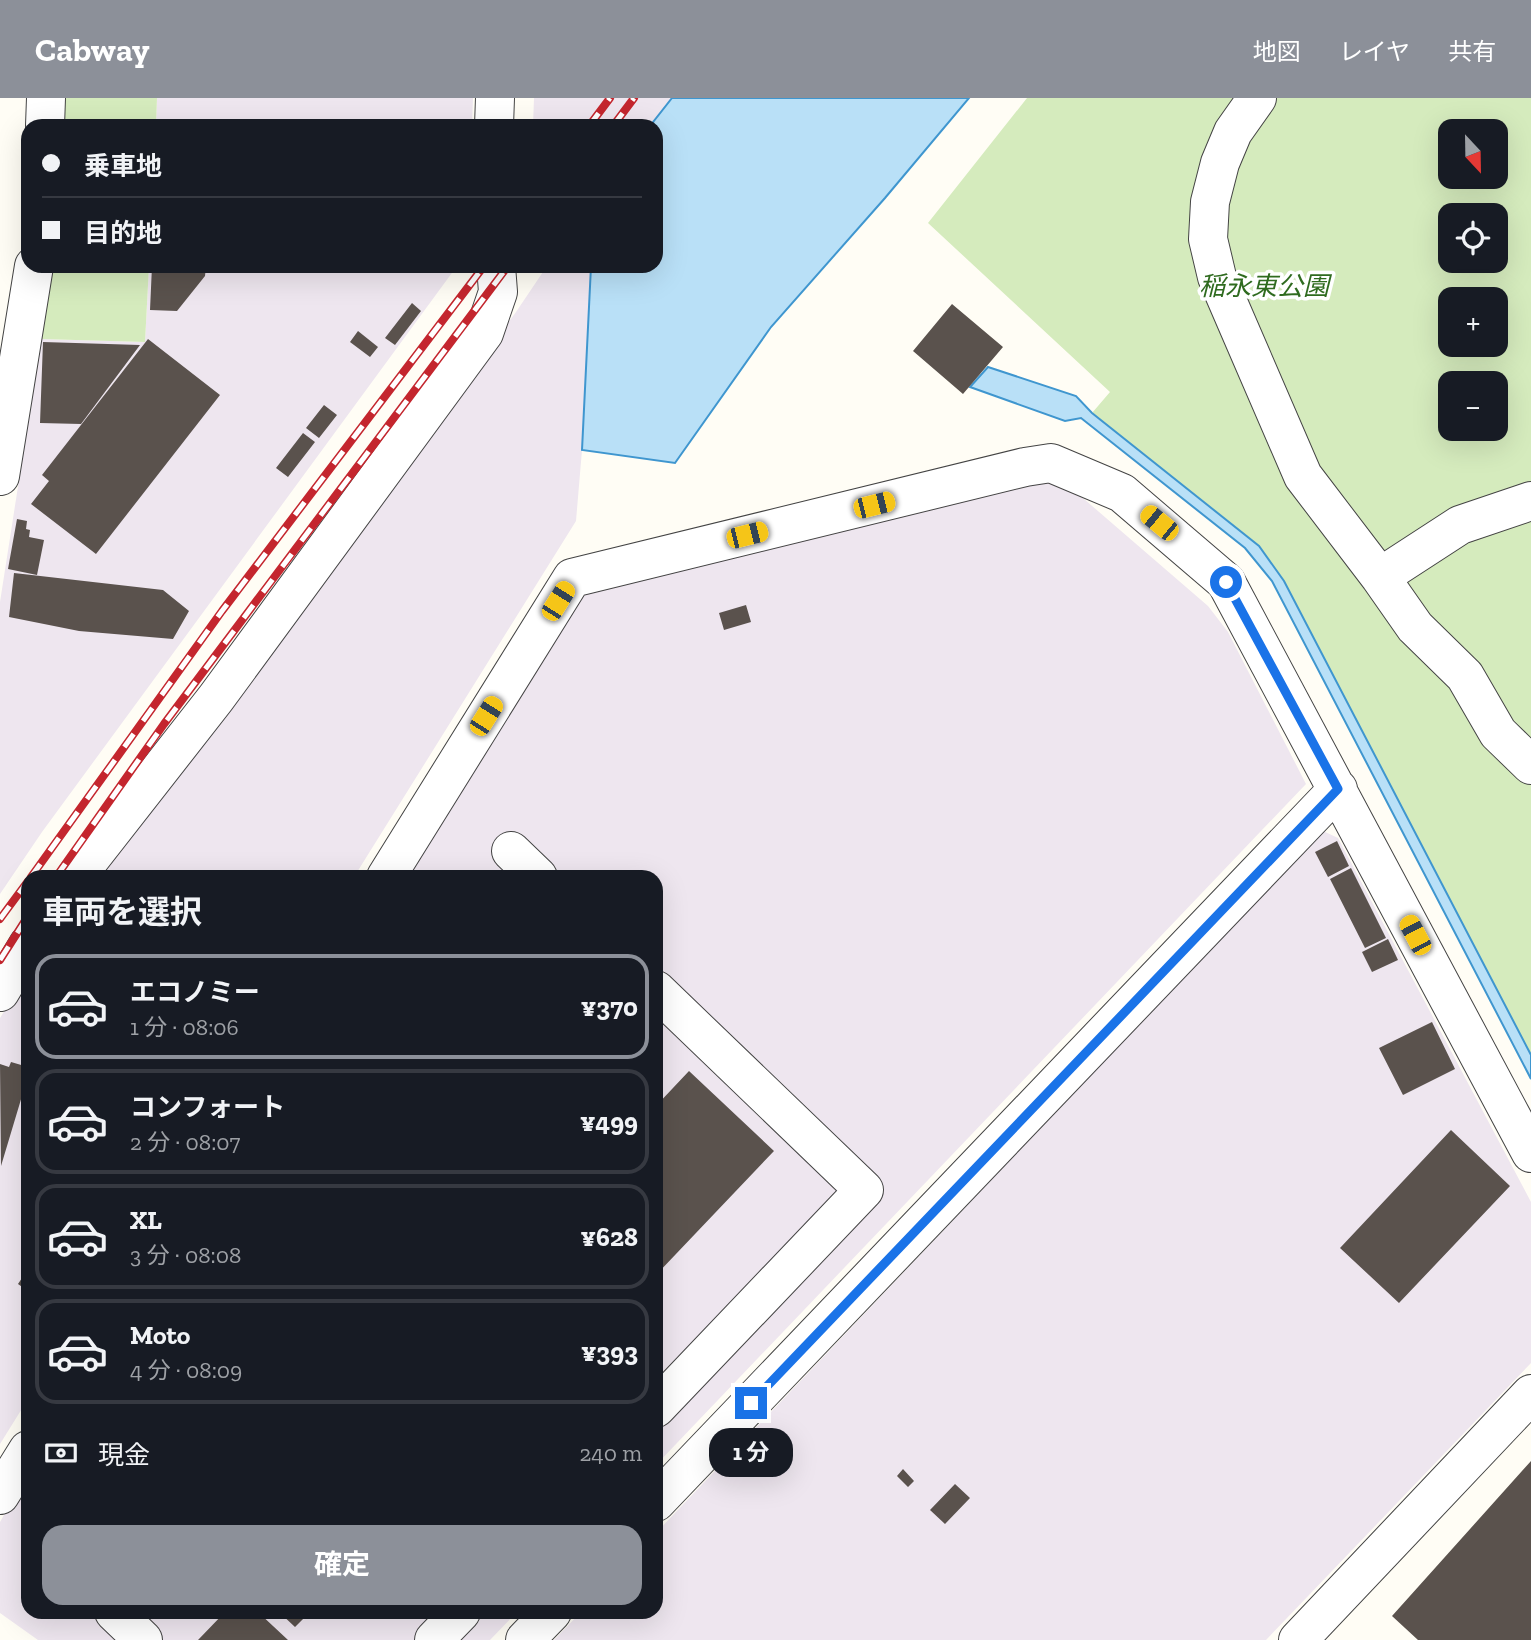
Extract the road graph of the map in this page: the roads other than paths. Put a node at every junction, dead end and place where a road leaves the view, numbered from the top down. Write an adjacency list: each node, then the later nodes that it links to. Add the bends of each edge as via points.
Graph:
1 (46, 98): 4 (street)
2 (495, 98): 5 (street)
3 (1257, 98): 10 (street, via 1233,132 1210,202 1208,239 1217,277 1303,476)
4 (45, 119)
5 (494, 119)
6 (33, 273): 8 (street)
7 (497, 273): 13 (street, via 498,292 484,333 216,698)
8 (0, 476)
9 (1531, 500): 10 (street, via 1460,525)
10 (1380, 576): 11 (street, via 1415,627 1465,676 1498,733)
11 (1531, 765)
12 (1338, 789): 14 (street, via 1226,582 1122,493 1051,463 572,578); 18 (street); 23 (street)
13 (81, 870)
14 (390, 870)
15 (21, 957): 16 (street)
16 (0, 992)
17 (663, 997): 20 (street, via 864,1190)
18 (1531, 1153)
19 (1531, 1394): 30 (street)
20 (663, 1401)
21 (21, 1461): 22 (street)
22 (0, 1495)
23 (663, 1495)
24 (121, 1619): 27 (street)
25 (454, 1619): 28 (street)
26 (545, 1619): 29 (street)
27 (143, 1640)
28 (435, 1640)
29 (525, 1640)
30 (1298, 1640)

